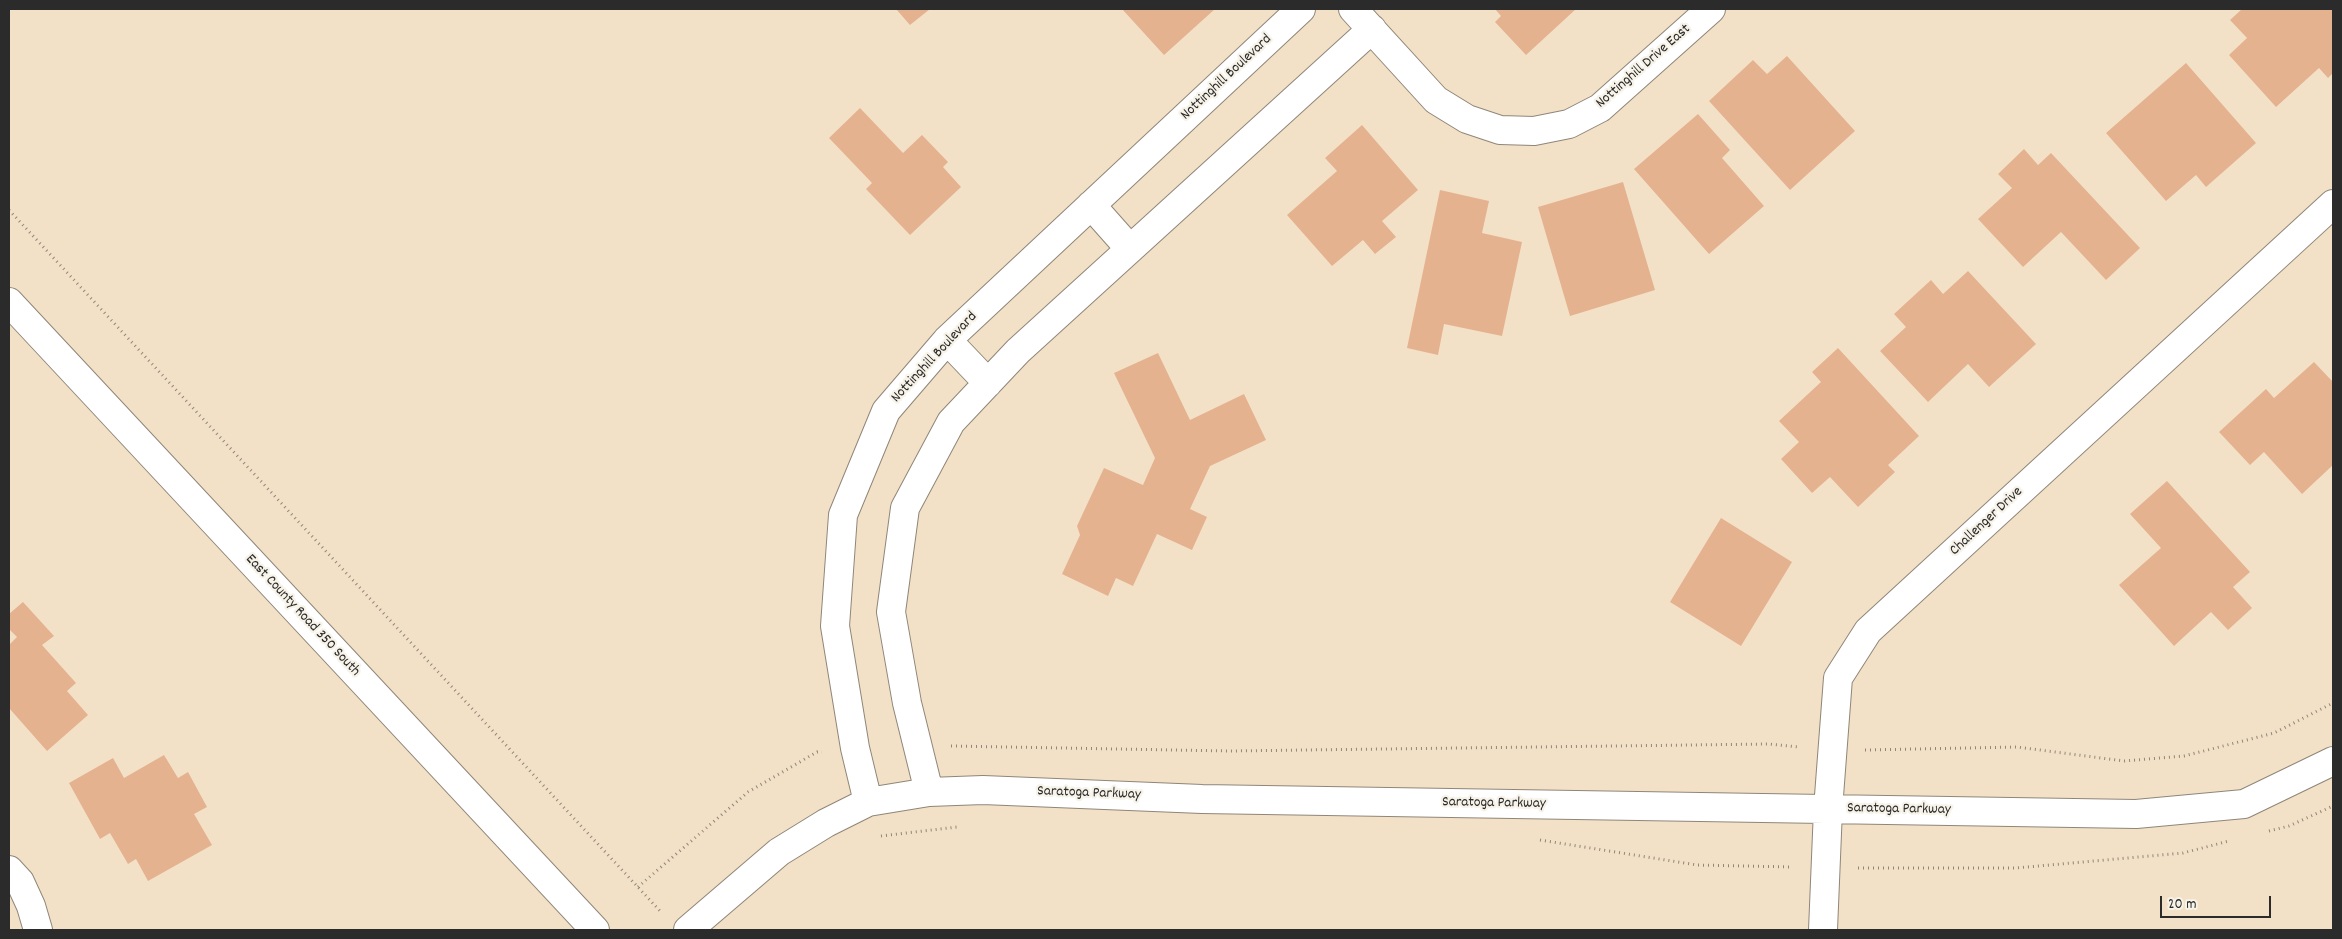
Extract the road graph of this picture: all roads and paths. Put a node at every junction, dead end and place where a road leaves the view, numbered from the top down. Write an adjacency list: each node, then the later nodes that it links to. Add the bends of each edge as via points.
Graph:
1 (1301, 9): 6 (street, Nottinghill Boulevard)
2 (1353, 9): 4 (street, Nottinghill Drive East)
3 (1711, 9): 4 (street, Nottinghill Drive East, via 1600,108 1569,124 1534,131 1500,130 1466,119 1436,100)
4 (1372, 29): 8 (street)
5 (2333, 204): 15 (street, Challenger Drive, via 1868,631 1838,678)
6 (1091, 205): 8 (street); 10 (street, Nottinghill Boulevard)
7 (9, 210): 28 (path)
8 (1130, 249): 11 (street, via 1018,351)
9 (9, 302): 31 (street, East County Road 350 South)
10 (947, 340): 11 (street); 14 (street, Nottinghill Boulevard, via 886,411 843,515 835,626)
11 (988, 383): 13 (street, via 951,422 905,508 891,612)
12 (2333, 703): 15 (path, via 2274,732 2184,756 2124,761 2017,747)
13 (918, 747): 15 (path, via 1229,751 1768,744); 17 (street)
14 (855, 748): 18 (street, Nottinghill Boulevard); 28 (path, via 817,752 748,792)
15 (1833, 751): 20 (street, Challenger Drive)
16 (2333, 761): 20 (street, Saratoga Parkway, via 2244,804 2146,814)
17 (929, 792): 18 (street, Saratoga Parkway); 20 (street, Saratoga Parkway, via 983,790 1202,799)
18 (868, 802): 29 (street, Saratoga Parkway, via 779,852)
19 (2333, 806): 22 (path, via 2289,826)
20 (1828, 809): 26 (street, Challenger Drive)
21 (966, 826): 23 (path)
22 (2260, 834)
23 (876, 837)
24 (1535, 839): 26 (path, via 1697,865)
25 (2231, 841): 26 (path, via 2183,853 2016,868)
26 (1825, 868): 32 (street, Challenger Drive)
27 (9, 870): 30 (street, via 20,882 32,906)
28 (638, 887): 29 (path)
29 (676, 923)
30 (38, 930)
31 (595, 930)
32 (1823, 930)

